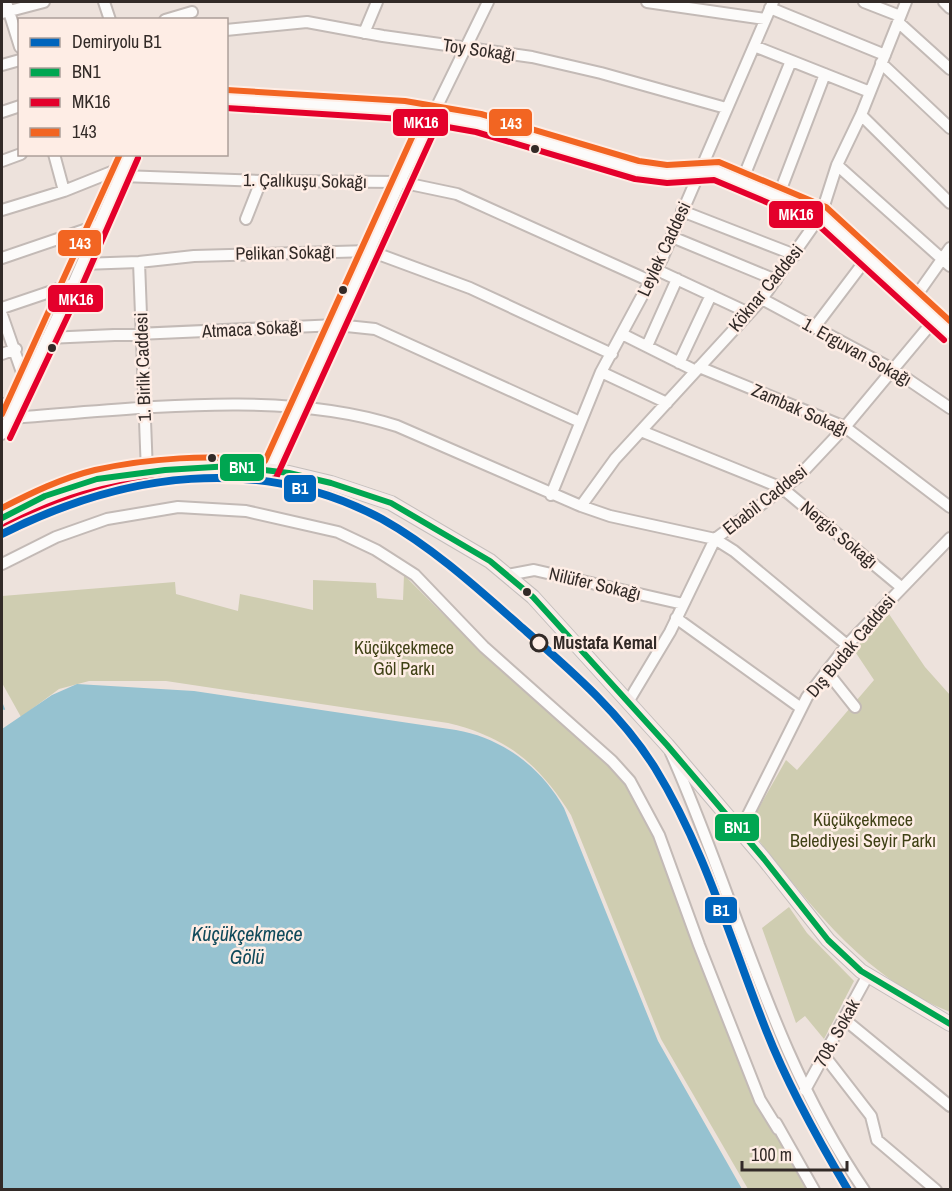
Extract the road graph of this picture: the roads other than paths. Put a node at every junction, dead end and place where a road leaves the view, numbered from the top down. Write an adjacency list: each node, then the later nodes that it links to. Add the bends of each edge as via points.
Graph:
1 (44, 2): 10 (street)
2 (104, 2): 13 (street)
3 (377, 2): 18 (street)
4 (488, 2): 21 (street)
5 (647, 2): 15 (street)
6 (864, 2): 16 (street)
7 (906, 2): 16 (street, Köknar Caddesi)
8 (944, 2): 11 (street)
9 (772, 5): 15 (street, Leylek Caddesi); 22 (street)
10 (6, 8): 19 (street)
11 (951, 8)
12 (192, 11): 14 (street)
13 (109, 18)
14 (171, 18)
15 (765, 19): 20 (street, Leylek Caddesi)
16 (899, 19): 22 (street, Köknar Caddesi); 26 (street)
17 (228, 30): 18 (street, Toy Sokağı, via 307,22)
18 (364, 33): 21 (street, Toy Sokağı)
19 (18, 41)
20 (754, 46): 24 (street); 31 (street, Leylek Caddesi)
21 (465, 49): 31 (street, Toy Sokağı, via 543,60); 33 (street)
22 (883, 59): 28 (street, Köknar Caddesi); 35 (street)
23 (18, 61): 25 (street)
24 (791, 61): 27 (street); 44 (street)
25 (2, 65)
26 (951, 69)
27 (825, 74): 28 (street); 47 (street)
28 (870, 92): 34 (street, Köknar Caddesi)
29 (228, 99): 33 (street)
30 (18, 107): 32 (street)
31 (726, 108): 42 (street, Leylek Caddesi)
32 (2, 112)
33 (432, 115): 42 (street, via 478,123 637,170 667,174); 45 (street)
34 (861, 115): 40 (street, Köknar Caddesi); 48 (street)
35 (951, 128)
36 (18, 155): 39 (street)
37 (55, 156): 46 (street)
38 (129, 156): 41 (street)
39 (2, 161)
40 (837, 165): 51 (street, Köknar Caddesi); 61 (street)
41 (122, 171): 43 (street, 1. Çalıkuşu Sokağı); 46 (street); 53 (street)
42 (699, 172): 44 (street, via 716,171); 50 (street, Leylek Caddesi)
43 (261, 181): 45 (street, 1. Çalıkuşu Sokağı); 52 (street)
44 (742, 181): 47 (street)
45 (400, 182): 56 (street); 66 (street, 1. Çalıkuşu Sokağı, via 457,194)
46 (64, 191): 49 (street)
47 (778, 197): 51 (street)
48 (951, 203)
49 (2, 210)
50 (682, 211): 54 (street, Leylek Caddesi); 57 (street)
51 (821, 215): 57 (street, Köknar Caddesi); 59 (street)
52 (246, 219)
53 (99, 225): 58 (street); 62 (street)
54 (672, 237): 63 (street, Leylek Caddesi); 65 (street)
55 (951, 248): 61 (street)
56 (370, 251): 60 (street, Pelikan Sokağı, via 194,256); 75 (street); 84 (street, Pelikan Sokağı, via 470,288)
57 (795, 255): 65 (street, Köknar Caddesi)
58 (2, 258)
59 (867, 258): 70 (street); 76 (street)
60 (139, 262): 62 (street, Pelikan Sokağı); 78 (street, 1. Birlik Caddesi)
61 (947, 263): 70 (street)
62 (82, 264): 67 (street)
63 (657, 270): 64 (street); 66 (street, Leylek Caddesi)
64 (677, 279): 68 (street); 81 (street)
65 (776, 280): 69 (street, Köknar Caddesi)
66 (650, 281): 79 (street, Leylek Caddesi)
67 (73, 284): 71 (street); 80 (street)
68 (711, 295): 72 (street); 85 (street)
69 (762, 299): 72 (street, Köknar Caddesi); 76 (street, 1. Erguvan Sokağı)
70 (914, 299): 74 (street)
71 (2, 308)
72 (749, 313): 86 (street, Köknar Caddesi)
73 (2, 315): 82 (street)
74 (935, 319): 77 (street); 87 (street, Ebabil Caddesi)
75 (337, 325): 78 (street, Atmaca Sokağı); 93 (street); 97 (street, Atmaca Sokağı, via 375,329)
76 (814, 328): 87 (street, 1. Erguvan Sokağı)
77 (951, 333)
78 (143, 334): 80 (street, Atmaca Sokağı); 95 (street, 1. Birlik Caddesi)
79 (622, 334): 81 (street, Zambak Sokağı); 84 (street, Leylek Caddesi)
80 (47, 338): 89 (street)
81 (647, 346): 85 (street, Zambak Sokağı)
82 (16, 350): 83 (street); 89 (street)
83 (2, 354)
84 (612, 354): 88 (street, Leylek Caddesi)
85 (679, 363): 86 (street, Zambak Sokağı)
86 (698, 369): 91 (street, Köknar Caddesi); 98 (street, Zambak Sokağı)
87 (894, 370): 94 (street, 1. Erguvan Sokağı); 98 (street, Ebabil Caddesi)
88 (601, 372): 91 (street); 97 (street, Leylek Caddesi)
89 (26, 384): 90 (street)
90 (18, 400): 92 (street); 96 (street)
91 (667, 403): 99 (street, Köknar Caddesi)
92 (2, 405)
93 (299, 408): 95 (street, via 242,405); 101 (street); 104 (street, via 365,416 397,426)
94 (951, 408)
95 (145, 409): 96 (street); 102 (street, 1. Birlik Caddesi)
96 (9, 418): 100 (street)
97 (580, 422): 104 (street, Leylek Caddesi)
98 (846, 427): 103 (street, Ebabil Caddesi, via 798,477); 106 (street, Zambak Sokağı)
99 (641, 431): 103 (street, Nergis Sokağı); 105 (street, Köknar Caddesi)
100 (2, 434)
101 (270, 471): 102 (main road, via 231,466); 111 (main road, via 330,483 391,503 452,537)
102 (147, 473): 107 (main road, via 88,481 45,496)
103 (782, 488): 109 (street, Ebabil Caddesi); 112 (street, Nergis Sokağı)
104 (551, 495): 105 (street)
105 (581, 506): 109 (street)
106 (951, 507)
107 (2, 518)
108 (951, 538): 112 (street, Dış Budak Caddesi)
109 (715, 539): 113 (street, Ebabil Caddesi); 115 (street)
110 (2, 564): 128 (street, via 56,537 107,519 188,506 246,511 326,528 357,539 415,575 484,647 630,781 667,854 758,1092)
111 (507, 575): 113 (street, Nilüfer Sokağı, via 534,570); 117 (main road, via 533,597)
112 (901, 587): 115 (street, Dış Budak Caddesi)
113 (683, 604): 114 (street, Ebabil Caddesi)
114 (676, 618): 117 (street, Ebabil Caddesi); 119 (street)
115 (847, 645): 116 (street, Dış Budak Caddesi)
116 (828, 673): 118 (street); 119 (street, Dış Budak Caddesi)
117 (628, 702): 120 (main road)
118 (855, 707)
119 (801, 708): 121 (street, Dış Budak Caddesi)
120 (667, 745): 121 (main road); 126 (street, via 698,816 772,1017)
121 (740, 831): 122 (main road, via 828,940)
122 (868, 975): 123 (street, 708. Sokak); 124 (main road)
123 (844, 1019): 125 (street, 708. Sokak); 127 (street)
124 (951, 1024)
125 (823, 1054): 126 (street, 708. Sokak); 130 (street, via 871,1116 877,1140)
126 (805, 1090): 129 (street)
127 (951, 1106)
128 (814, 1190)
129 (864, 1190)
130 (936, 1190)

